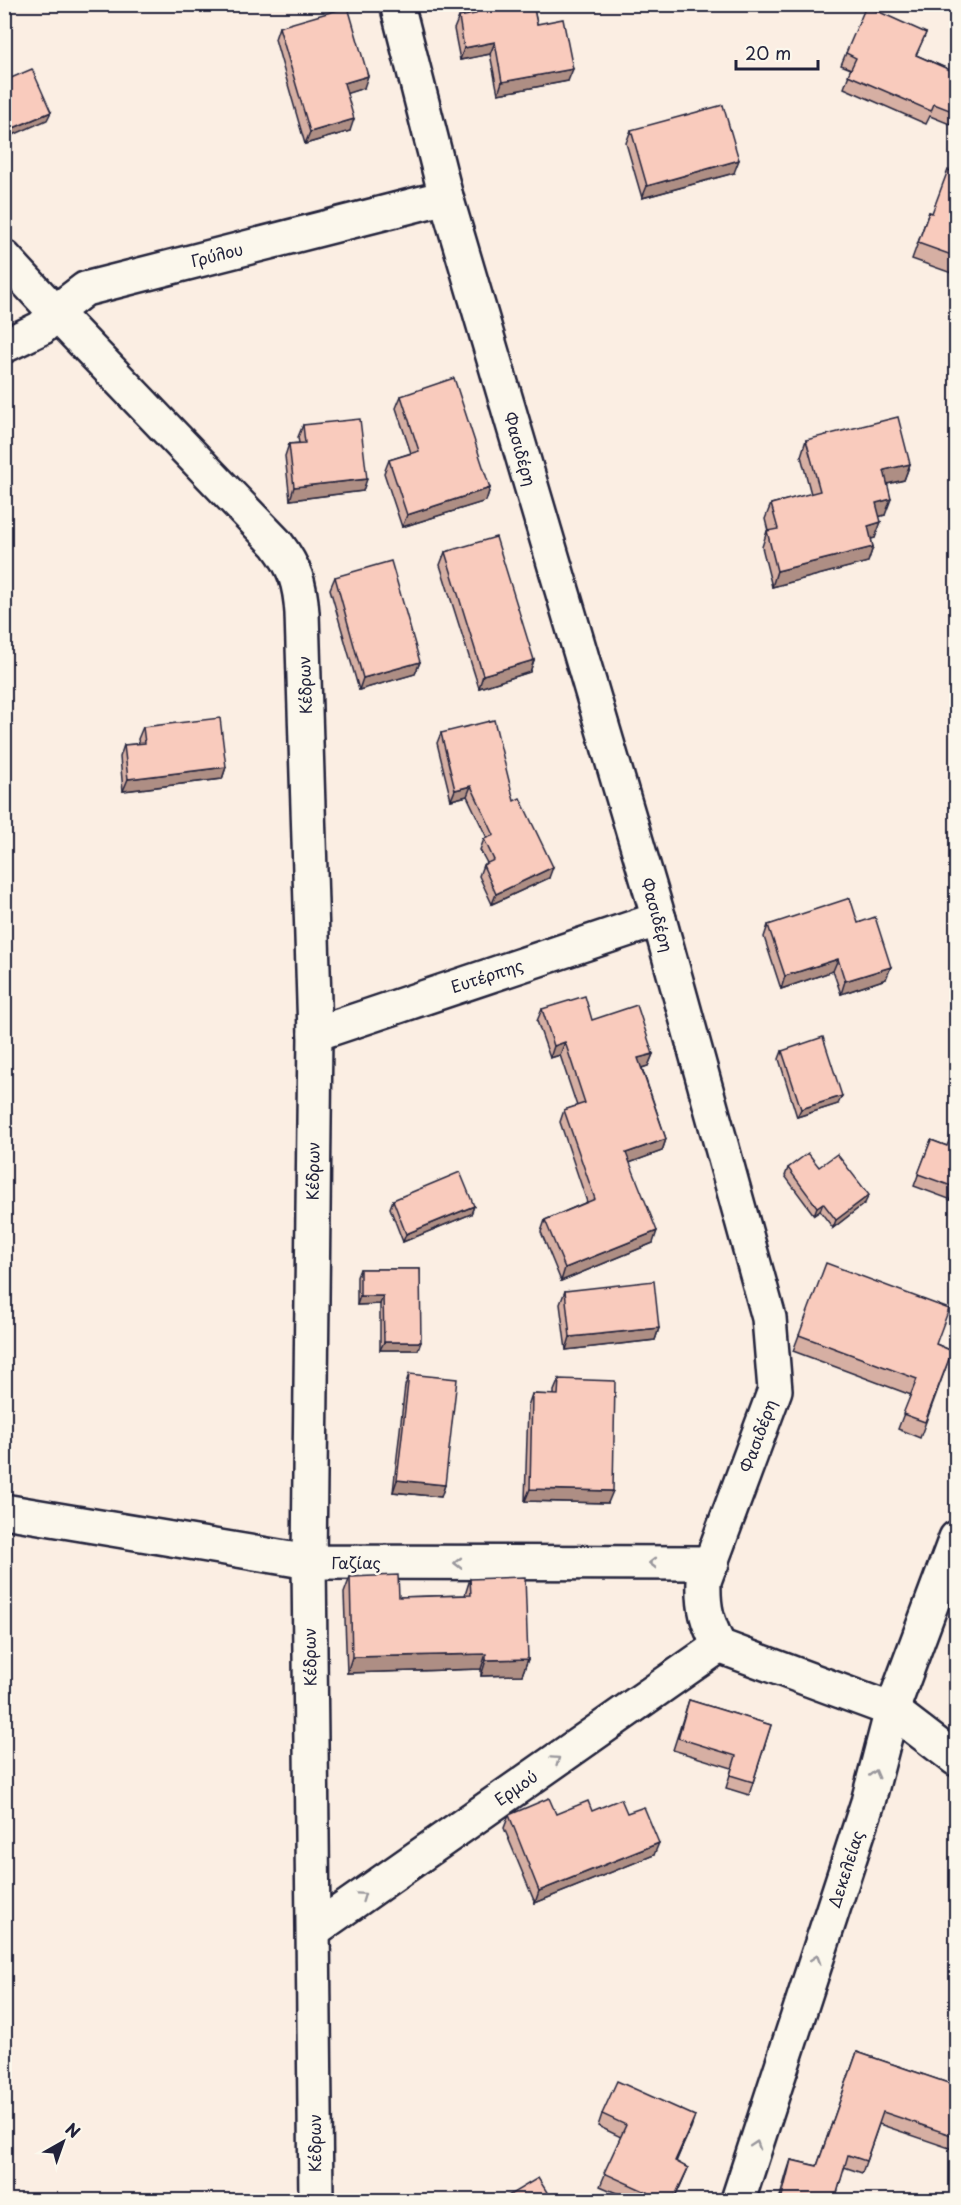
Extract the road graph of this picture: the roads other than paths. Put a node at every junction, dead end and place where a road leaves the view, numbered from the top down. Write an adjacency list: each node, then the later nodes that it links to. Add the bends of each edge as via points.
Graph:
1 (397, 4): 2 (street, Φασιδέρη)
2 (446, 197): 4 (street, Γρύλου, via 108,282 77,293); 6 (street, Φασιδέρη)
3 (4, 257): 4 (street, Κέδρων)
4 (56, 314): 5 (street, Γρύλου, via 41,328); 7 (street, Κέδρων, via 277,544 295,573 302,613)
5 (4, 346)
6 (659, 919): 7 (street, Ευτέρπης); 11 (street, Φασιδέρη, via 769,1318 775,1390)
7 (315, 1034): 10 (street, Κέδρων)
8 (4, 1511): 10 (street, Γαζίας)
9 (957, 1538): 12 (street, Δεκελείας)
10 (309, 1562): 11 (street, Γαζίας, one-way to 10); 16 (street, Κέδρων)
11 (712, 1563): 13 (street, Φασιδέρη, via 704,1581 703,1604)
12 (950, 1571): 14 (street, Δεκελείας)
13 (719, 1646): 14 (street); 16 (street, Ερμού, one-way to 13)
14 (892, 1710): 15 (street); 18 (street, Δεκελείας, one-way to 14, via 868,1802)
15 (957, 1759)
16 (314, 1930): 17 (street, Κέδρων)
17 (316, 2200)
18 (738, 2200)

